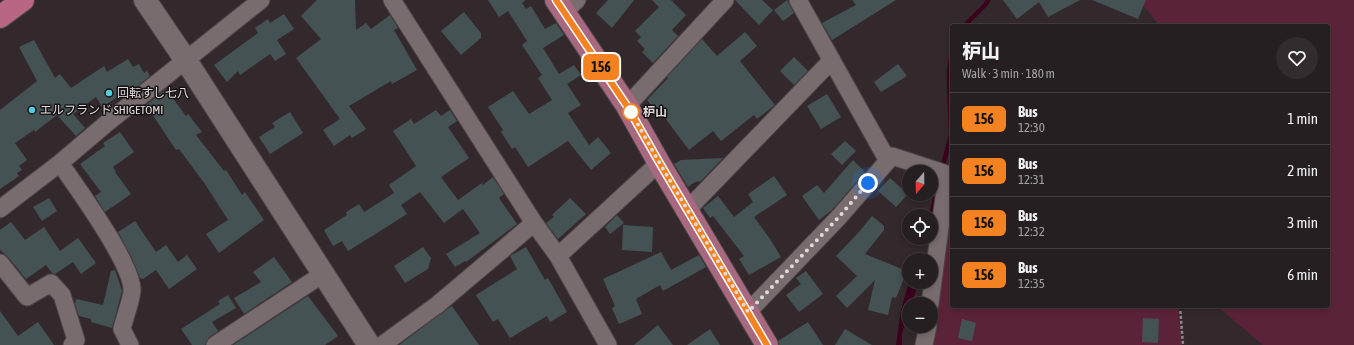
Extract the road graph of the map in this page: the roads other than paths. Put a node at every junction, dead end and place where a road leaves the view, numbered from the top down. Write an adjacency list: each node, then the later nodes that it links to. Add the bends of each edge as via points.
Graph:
1 (23, 0): 8 (highway)
2 (145, 0): 9 (street)
3 (260, 0): 9 (street)
4 (392, 0): 18 (street)
5 (725, 0): 11 (street)
6 (798, 0): 10 (street)
7 (566, 4): 11 (main road)
8 (0, 17)
9 (185, 59): 14 (street); 21 (street)
10 (832, 60): 12 (street); 17 (street)
11 (627, 106): 13 (main road)
12 (888, 161): 15 (street, via 892,156); 23 (street, via 839,217)
13 (659, 162): 17 (main road); 19 (street)
14 (60, 163): 16 (street); 26 (street, via 118,252 128,275 132,290 122,329)
15 (944, 172): 22 (street)
16 (1, 206)
17 (687, 210): 23 (main road)
18 (534, 223): 19 (street); 29 (street, via 436,305)
19 (558, 256): 30 (street)
20 (0, 263): 25 (street, via 27,297 51,283 62,295 76,340)
21 (323, 274): 27 (street); 28 (street)
22 (931, 297)
23 (748, 312): 31 (main road)
24 (927, 333): 32 (street)
25 (72, 345)
26 (130, 345)
27 (215, 345)
28 (370, 345)
29 (382, 345)
30 (608, 345)
31 (767, 345)
32 (924, 345)

